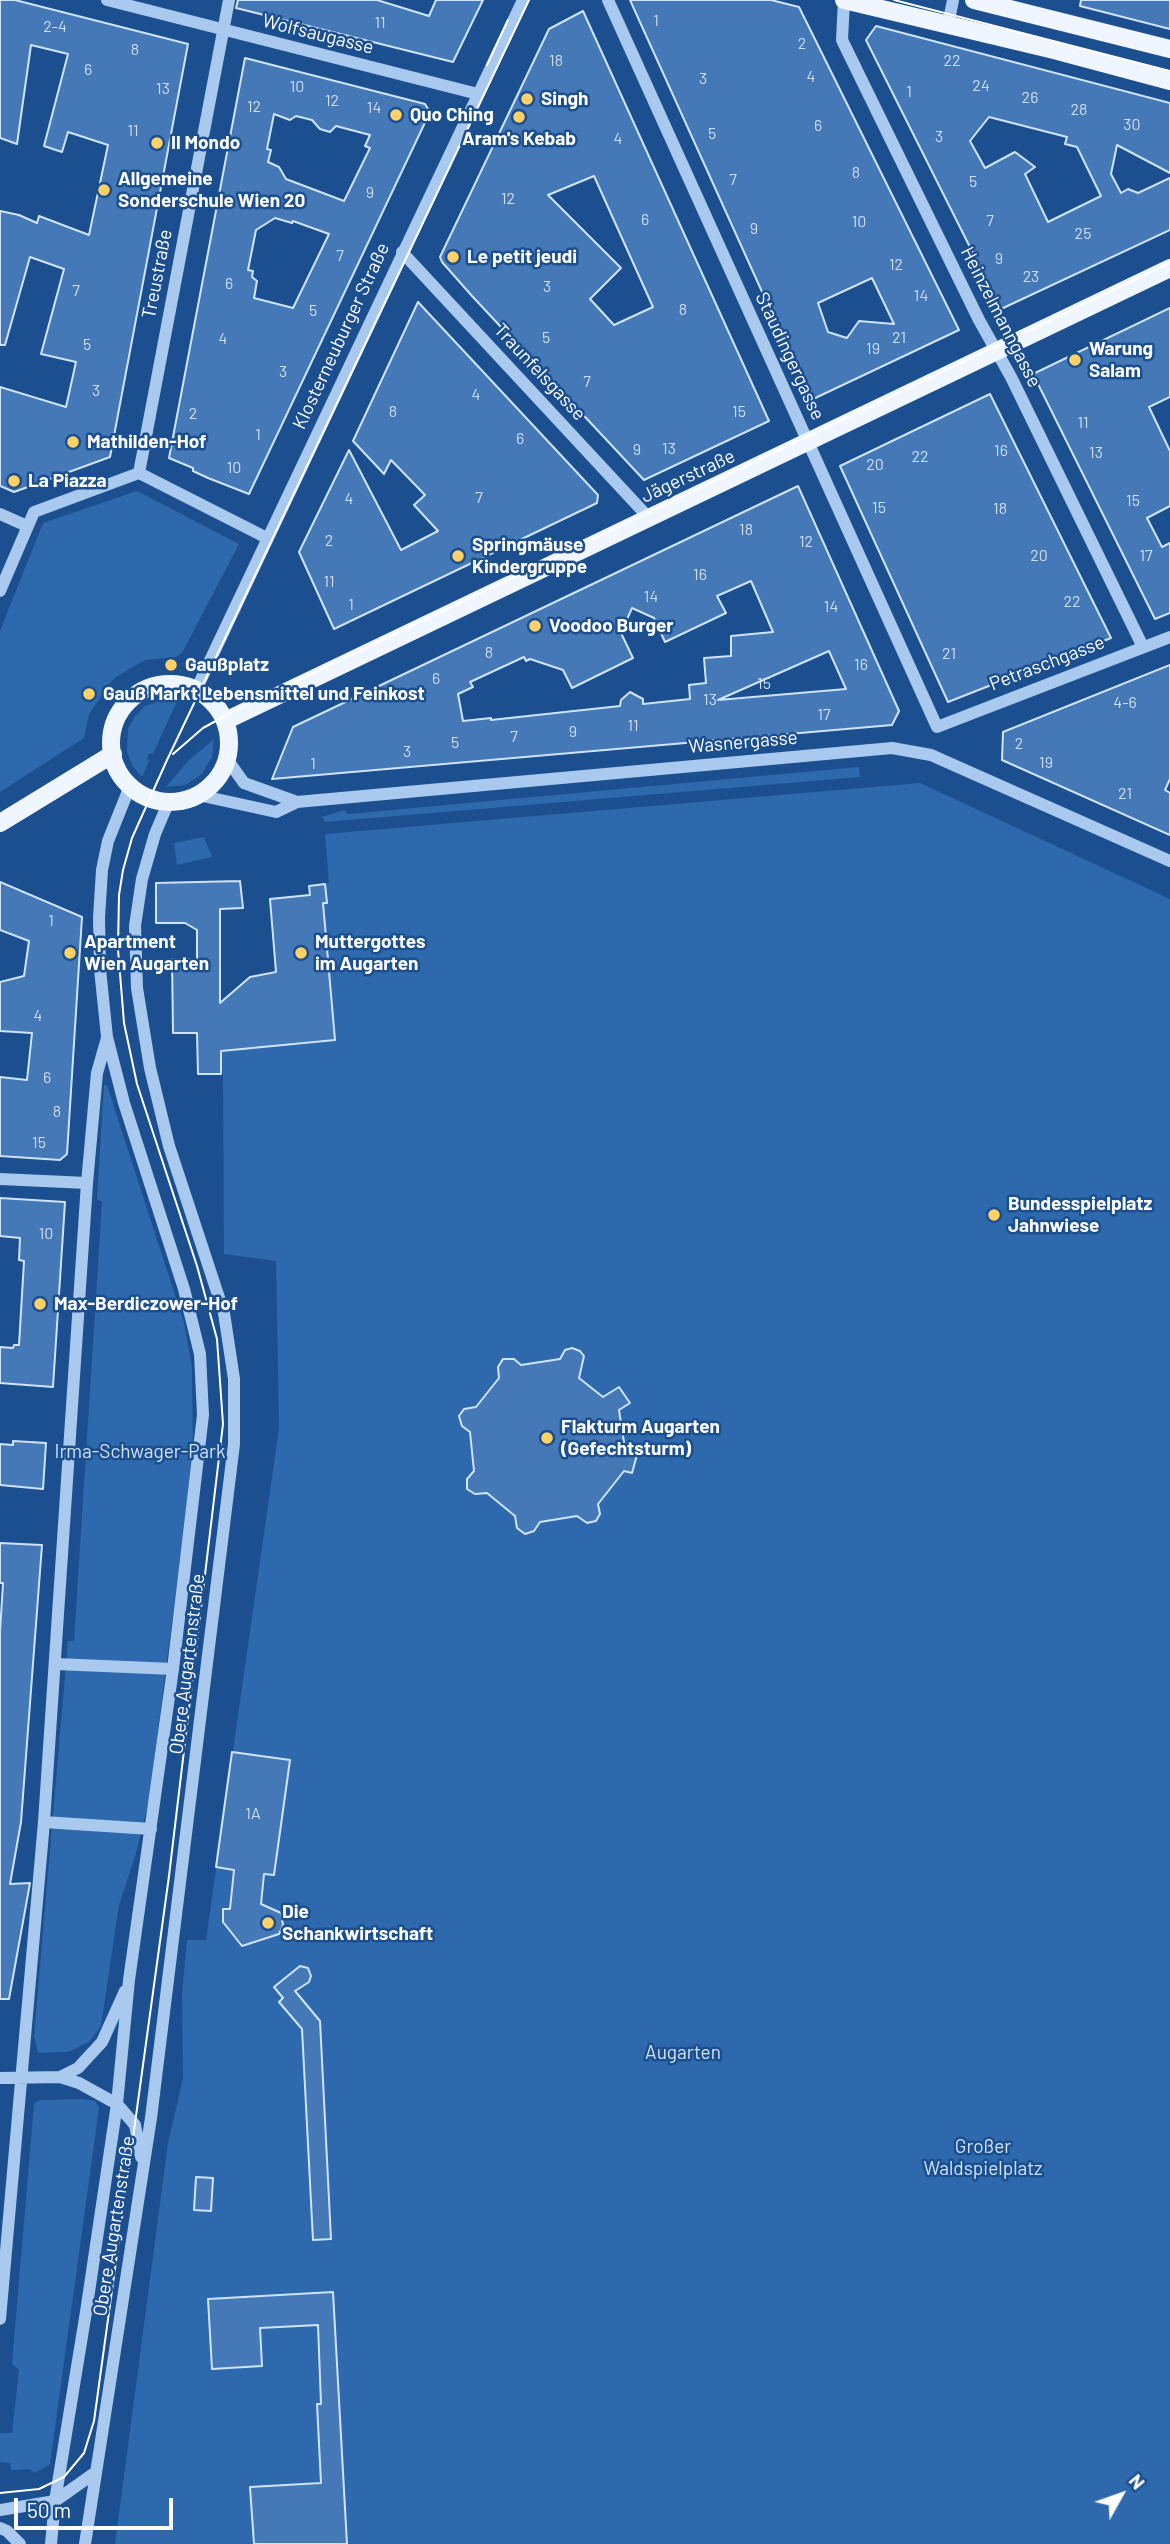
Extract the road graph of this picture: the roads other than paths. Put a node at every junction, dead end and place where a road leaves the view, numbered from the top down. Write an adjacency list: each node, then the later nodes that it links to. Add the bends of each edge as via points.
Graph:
1 (107, 0): 9 (street, Wolfsaugasse)
2 (229, 0): 9 (street, Treustraße)
3 (608, 0): 16 (street, Staudingergasse)
4 (844, 0): 8 (main road); 15 (street, Heinzelmanngasse, via 842,40)
5 (953, 0): 8 (street)
6 (974, 0): 10 (main road)
7 (525, 1): 12 (street, Klosterneuburger Straße)
8 (948, 25): 11 (main road)
9 (223, 29): 12 (street, Wolfsaugasse); 17 (street, Treustraße)
10 (1170, 49)
11 (1170, 81)
12 (478, 94): 13 (street, Klosterneuburger Straße)
13 (402, 252): 19 (street, Traunfelsgasse); 21 (street, Klosterneuburger Straße)
14 (1170, 268): 15 (main road, Jägerstraße)
15 (997, 352): 16 (main road, Jägerstraße); 24 (street, Heinzelmanngasse)
16 (808, 442): 19 (main road, Jägerstraße); 27 (street, Staudingergasse)
17 (139, 472): 20 (street, via 34,512); 21 (street)
18 (0, 514): 20 (street)
19 (649, 518): 26 (main road, Jägerstraße)
20 (27, 526): 22 (street)
21 (267, 538): 25 (street, Klosterneuburger Straße)
22 (0, 591)
23 (1170, 636): 24 (street, Petraschgasse)
24 (1143, 647): 27 (street, Petraschgasse)
25 (196, 690): 26 (main road, via 216,706); 28 (main road, via 171,684 138,694 116,720)
26 (225, 721): 29 (main road)
27 (937, 727)
28 (113, 754): 30 (main road); 34 (main road)
29 (227, 759): 31 (main road, via 216,780); 33 (street, Wasnergasse, via 244,783)
30 (130, 786): 32 (main road, via 150,798); 36 (street, Obere Augartenstraße, via 102,870 100,969)
31 (198, 795): 32 (main road); 33 (street, Wasnergasse, via 276,812)
32 (169, 802): 48 (street, Obere Augartenstraße, via 142,879 135,926 137,988 166,1134 224,1313 234,1379 234,1444)
33 (298, 802): 35 (street, Wasnergasse, via 892,748 931,755)
34 (0, 823)
35 (1170, 861)
36 (107, 1037): 38 (street, Obere Augartenstraße, via 97,1073); 40 (street, Obere Augartenstraße, via 200,1354 203,1415)
37 (0, 1178): 38 (street)
38 (87, 1183): 39 (street, Obere Augartenstraße)
39 (56, 1664): 40 (street, Obere Augartenstraße); 41 (street, Obere Augartenstraße)
40 (173, 1669): 42 (street, Obere Augartenstraße)
41 (44, 1822): 42 (street); 46 (street, Obere Augartenstraße)
42 (151, 1829): 43 (street, Obere Augartenstraße)
43 (129, 1980): 44 (street, via 103,2042 78,2068); 47 (street, Obere Augartenstraße)
44 (60, 2077): 46 (street); 47 (street)
45 (0, 2078): 46 (street)
46 (21, 2078): 49 (street, Obere Augartenstraße)
47 (117, 2104): 48 (street, via 135,2125); 51 (street, Obere Augartenstraße)
48 (144, 2167): 50 (street, Obere Augartenstraße)
49 (0, 2319)
50 (96, 2472): 51 (street); 56 (street, Obere Augartenstraße)
51 (55, 2501): 52 (street); 55 (street, Obere Augartenstraße)
52 (0, 2510)
53 (0, 2528): 54 (street)
54 (20, 2544)
55 (51, 2544)
56 (85, 2544)

